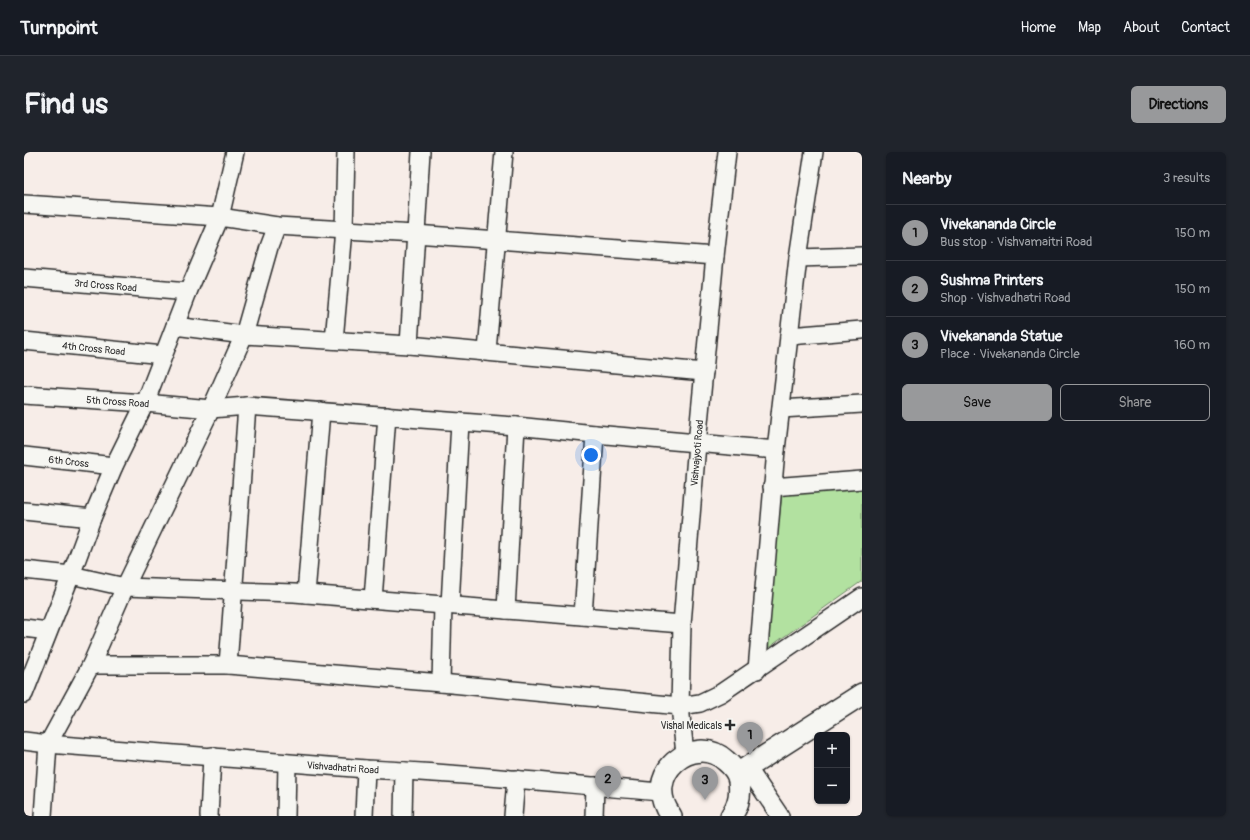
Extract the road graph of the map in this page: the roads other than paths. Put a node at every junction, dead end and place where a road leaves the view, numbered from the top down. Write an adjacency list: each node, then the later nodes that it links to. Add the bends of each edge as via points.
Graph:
1 (235, 152): 8 (street)
2 (346, 152): 10 (street)
3 (421, 152): 11 (street)
4 (504, 152): 12 (street)
5 (727, 152): 13 (street, Vishvajyoti Road)
6 (814, 152): 15 (street)
7 (24, 204): 8 (street)
8 (220, 217): 9 (street); 17 (street)
9 (277, 226): 10 (street); 20 (street)
10 (344, 230): 11 (street); 22 (street)
11 (415, 234): 12 (street); 24 (street)
12 (496, 240): 13 (street); 25 (street)
13 (715, 256): 27 (street, Vishvajyoti Road)
14 (862, 256): 15 (street)
15 (798, 258): 21 (street)
16 (24, 278): 17 (street, 3rd Cross Road)
17 (188, 292): 18 (street)
18 (175, 326): 20 (street); 26 (street)
19 (862, 330): 21 (street)
20 (244, 335): 22 (street); 32 (street)
21 (789, 336): 33 (street)
22 (334, 340): 24 (street)
23 (24, 341): 26 (street, 4th Cross Road)
24 (409, 345): 25 (street)
25 (487, 351): 27 (street)
26 (163, 355): 29 (street)
27 (704, 372): 39 (street, Vishvajyoti Road)
28 (24, 395): 29 (street, 5th Cross Road)
29 (145, 403): 32 (street, 5th Cross Road); 42 (street)
30 (862, 404): 33 (street)
31 (247, 406): 32 (street, 5th Cross Road); 34 (street, 5th Cross Road); 50 (street)
32 (212, 409): 49 (street)
33 (781, 409): 40 (street)
34 (321, 412): 35 (street, 5th Cross Road); 51 (street)
35 (387, 416): 36 (street, 5th Cross Road); 53 (street)
36 (460, 422): 37 (street, 5th Cross Road); 54 (street)
37 (516, 426): 38 (street, 5th Cross Road); 55 (street)
38 (595, 434): 39 (street, 5th Cross Road); 56 (street)
39 (697, 444): 40 (street, 5th Cross Road); 57 (street, Vishvajyoti Road)
40 (776, 450): 44 (street)
41 (24, 456): 42 (street, 6th Cross)
42 (114, 466): 46 (street)
43 (862, 480): 44 (street)
44 (772, 487): 62 (street)
45 (24, 511): 46 (street)
46 (92, 518): 48 (street)
47 (24, 570): 48 (street)
48 (71, 575): 49 (street); 59 (street)
49 (125, 587): 50 (street); 60 (street)
50 (233, 590): 51 (street); 61 (street)
51 (306, 594): 53 (street)
52 (862, 597): 62 (street)
53 (373, 600): 54 (street)
54 (447, 605): 55 (street); 63 (street)
55 (506, 610): 56 (street)
56 (583, 616): 57 (street)
57 (682, 624): 66 (street, Vishvajyoti Road)
58 (24, 628): 59 (street)
59 (48, 631): 64 (street)
60 (91, 665): 61 (street); 68 (street)
61 (228, 665): 63 (street)
62 (757, 670): 66 (street, via 700,703)
63 (441, 683): 66 (street)
64 (25, 689)
65 (862, 694): 74 (street)
66 (680, 706): 69 (street, Vishvajyoti Road)
67 (24, 741): 68 (street, Vishvadhatri Road)
68 (48, 744): 70 (street, Vishvadhatri Road); 78 (street)
69 (685, 754): 74 (street, via 710,752 723,757); 77 (street, via 674,761 666,772)
70 (212, 756): 71 (street, Vishvadhatri Road); 79 (street)
71 (287, 763): 72 (street, Vishvadhatri Road); 80 (street)
72 (366, 769): 73 (street, Vishvadhatri Road); 81 (street)
73 (404, 770): 75 (street, Vishvadhatri Road); 82 (street)
74 (742, 771): 86 (street, via 738,804); 87 (street)
75 (516, 779): 76 (street, Vishvadhatri Road); 83 (street)
76 (595, 786): 77 (street, Vishvadhatri Road); 84 (street)
77 (662, 792): 85 (street, via 666,809)
78 (43, 816)
79 (209, 816)
80 (286, 816)
81 (364, 816)
82 (403, 816)
83 (514, 816)
84 (594, 816)
85 (671, 816)
86 (731, 816)
87 (780, 816)

